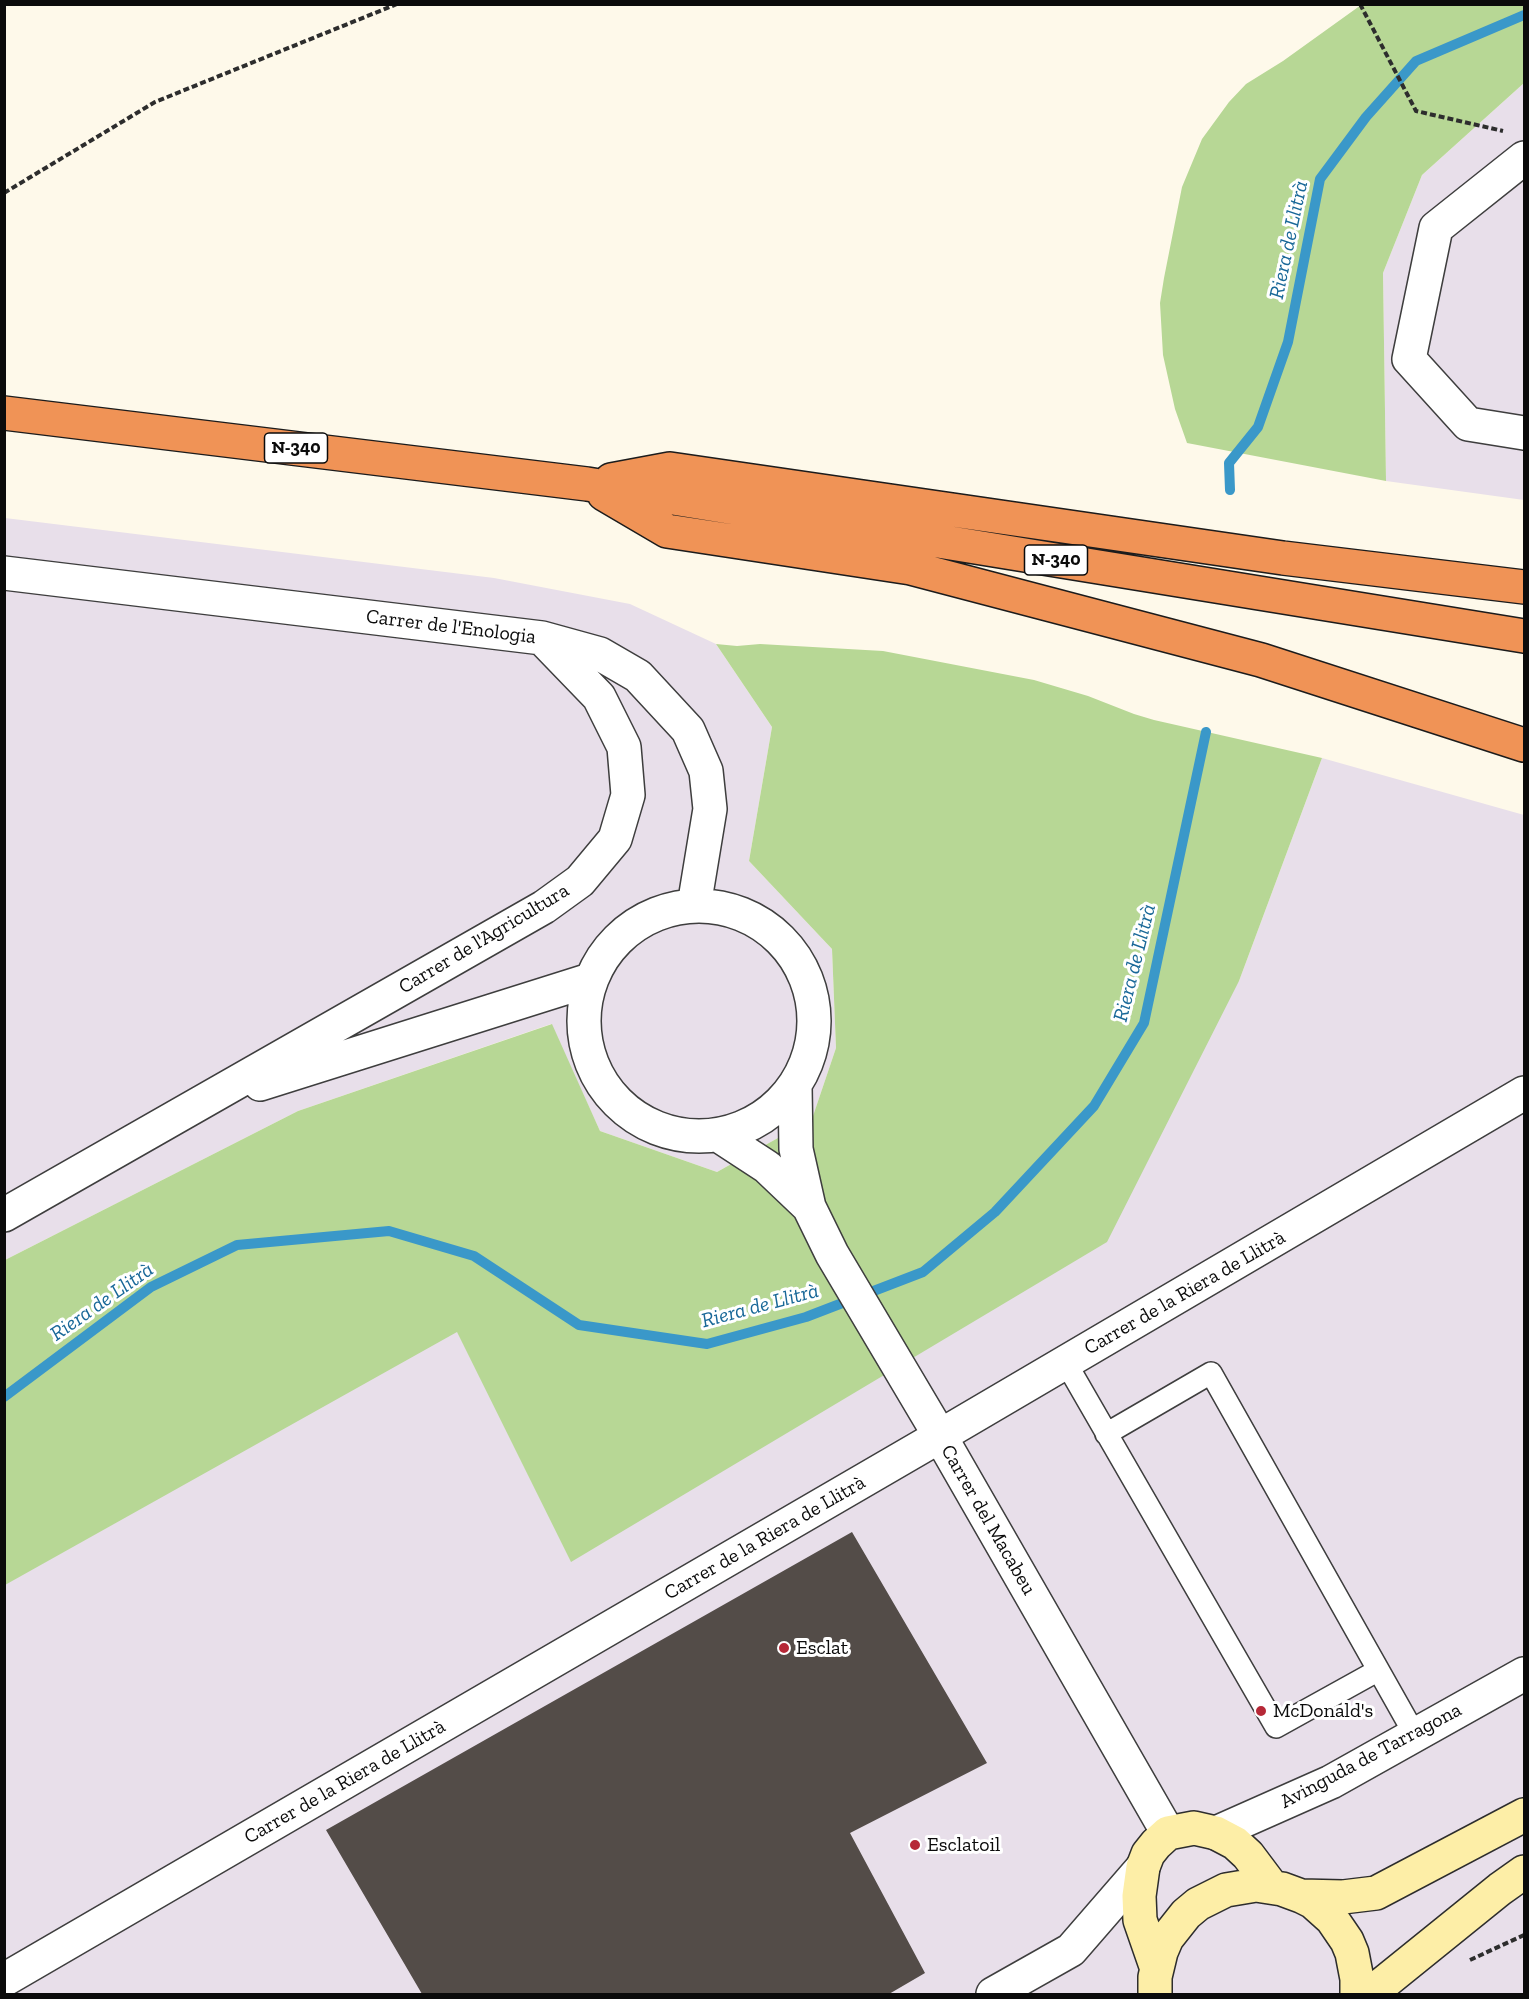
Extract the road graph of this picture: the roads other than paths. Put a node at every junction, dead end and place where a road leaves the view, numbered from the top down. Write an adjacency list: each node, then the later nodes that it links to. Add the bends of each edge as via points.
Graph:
1 (1519, 146): 3 (street, via 1436,228 1409,359 1468,424)
2 (4, 413): 4 (highway, N-340)
3 (1524, 433)
4 (587, 484): 6 (highway, via 670,469 1283,558); 7 (highway, N-340); 9 (highway, via 667,531 911,568 1262,660)
5 (4, 573): 8 (street, Carrer de l'Enologia)
6 (1524, 587)
7 (1524, 636)
8 (542, 638): 10 (street, Carrer de l'Enologia, via 600,654 638,676 688,730 705,771 710,809); 14 (street, Carrer de l'Agricultura, via 599,697 624,747 628,795 615,839 580,880 544,907)
9 (1524, 745)
10 (694, 906): 11 (street, via 661,911 631,927 607,951); 12 (street, via 730,910 763,925 790,950 808,981 814,1017 810,1053)
11 (590, 980): 14 (street, Carrer de l'Agricultura); 15 (street, via 583,1010 584,1040 593,1068 609,1094 632,1115 658,1129 688,1136)
12 (795, 1086): 15 (street, via 774,1109 748,1125); 16 (street, Carrer del Macabeu, via 796,1149)
13 (1524, 1093): 18 (street, Carrer de la Riera de Llitrà)
14 (201, 1102): 17 (street, Carrer de l'Agricultura)
15 (718, 1135): 16 (street, Carrer del Macabeu, via 766,1167)
16 (809, 1207): 20 (street, Carrer del Macabeu, via 832,1254)
17 (4, 1215)
18 (1066, 1362): 19 (lane); 20 (street, Carrer de la Riera de Llitrà)
19 (1106, 1434): 21 (lane, via 1276,1727); 21 (lane, via 1211,1373)
20 (940, 1436): 25 (street, Carrer del Macabeu); 30 (street, Carrer de la Riera de Llitrà)
21 (1377, 1671): 23 (lane)
22 (1524, 1674): 23 (street, Avinguda de Tarragona)
23 (1414, 1735): 26 (street, Avinguda de Tarragona, via 1331,1782)
24 (1524, 1815): 29 (street, via 1376,1893 1343,1897)
25 (1168, 1833): 26 (street, via 1194,1828); 27 (street, via 1152,1849)
26 (1216, 1833): 29 (street, via 1235,1843)
27 (1143, 1867): 31 (street, via 1140,1920); 32 (street, via 1071,1950)
28 (1524, 1872): 34 (street)
29 (1286, 1891): 31 (street, via 1256,1885 1233,1888 1198,1904 1167,1938); 33 (street, via 1312,1902 1332,1919 1347,1941 1356,1966)
30 (4, 1980)
31 (1156, 1981)
32 (993, 1995)
33 (1357, 1995)
34 (1370, 1995)

